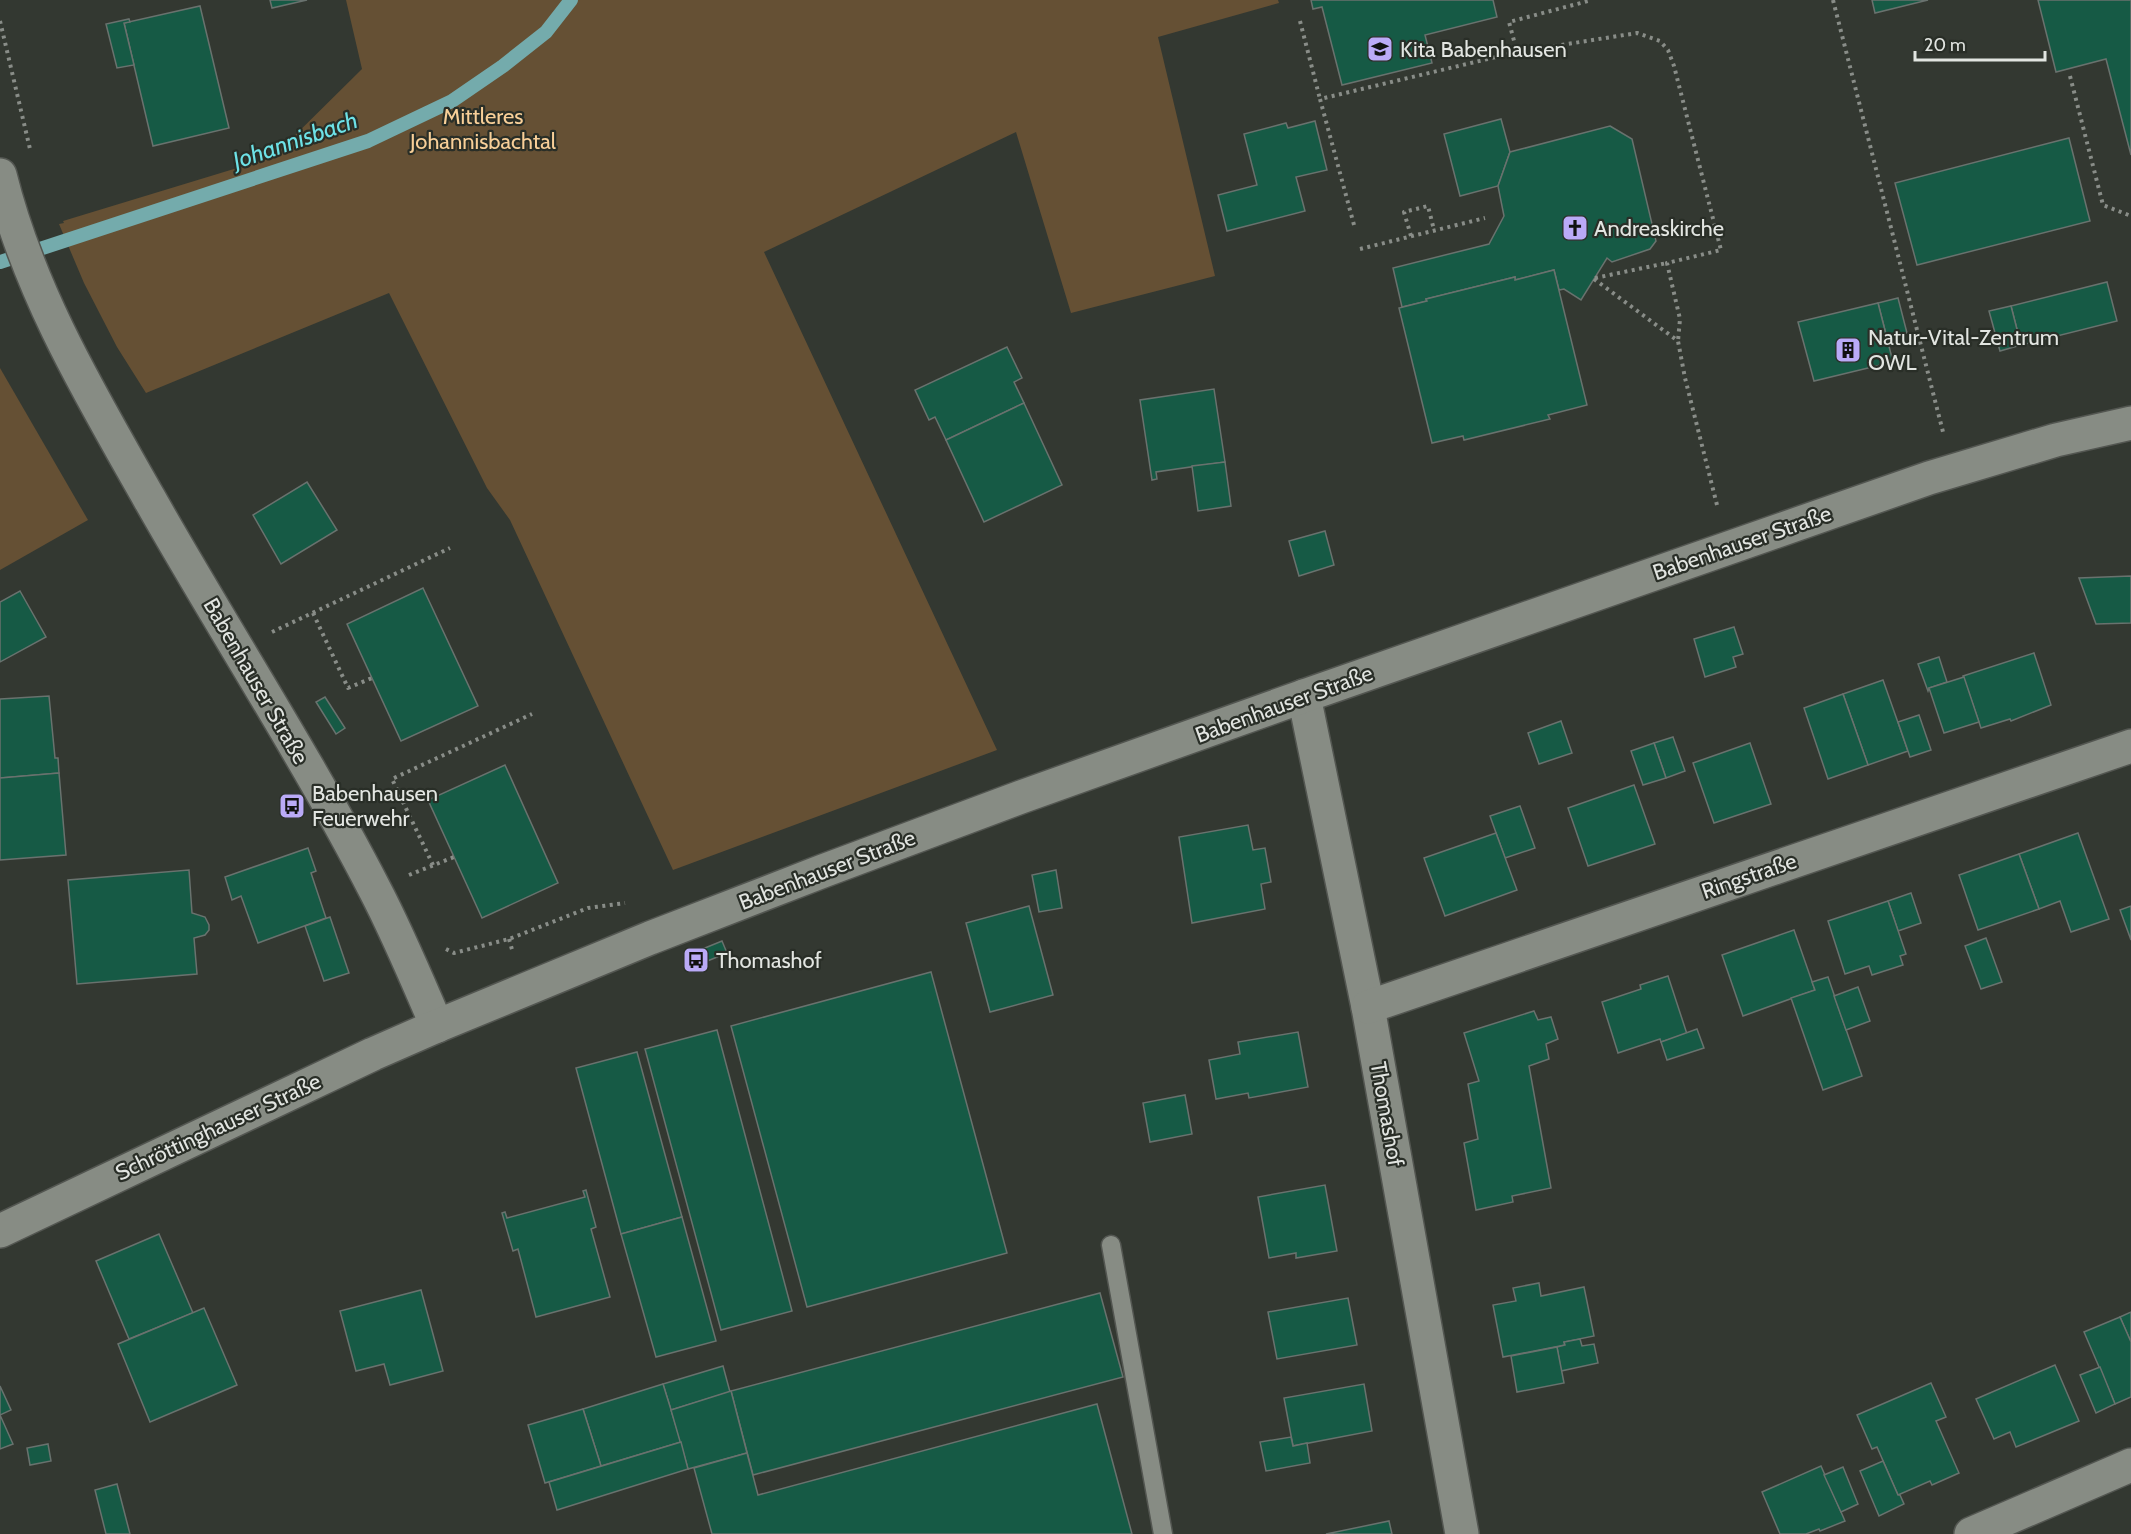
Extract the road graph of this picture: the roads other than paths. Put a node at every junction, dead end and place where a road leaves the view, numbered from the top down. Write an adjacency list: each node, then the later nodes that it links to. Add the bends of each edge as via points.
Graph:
1 (0, 175): 6 (main road, Babenhauser Straße, via 8,209 36,284 89,391 376,891)
2 (2131, 423): 3 (main road, Babenhauser Straße, via 1952,470)
3 (1304, 696): 5 (main road, Thomashof); 6 (main road, Babenhauser Straße, via 823,871)
4 (2131, 746): 5 (main road, Ringstraße)
5 (1368, 1007): 11 (main road, Thomashof)
6 (437, 1026): 7 (main road, Schröttinghauser Straße)
7 (0, 1231)
8 (1111, 1245): 10 (lane)
9 (2131, 1465): 12 (main road)
10 (1163, 1534)
11 (1462, 1534)
12 (1971, 1534)

